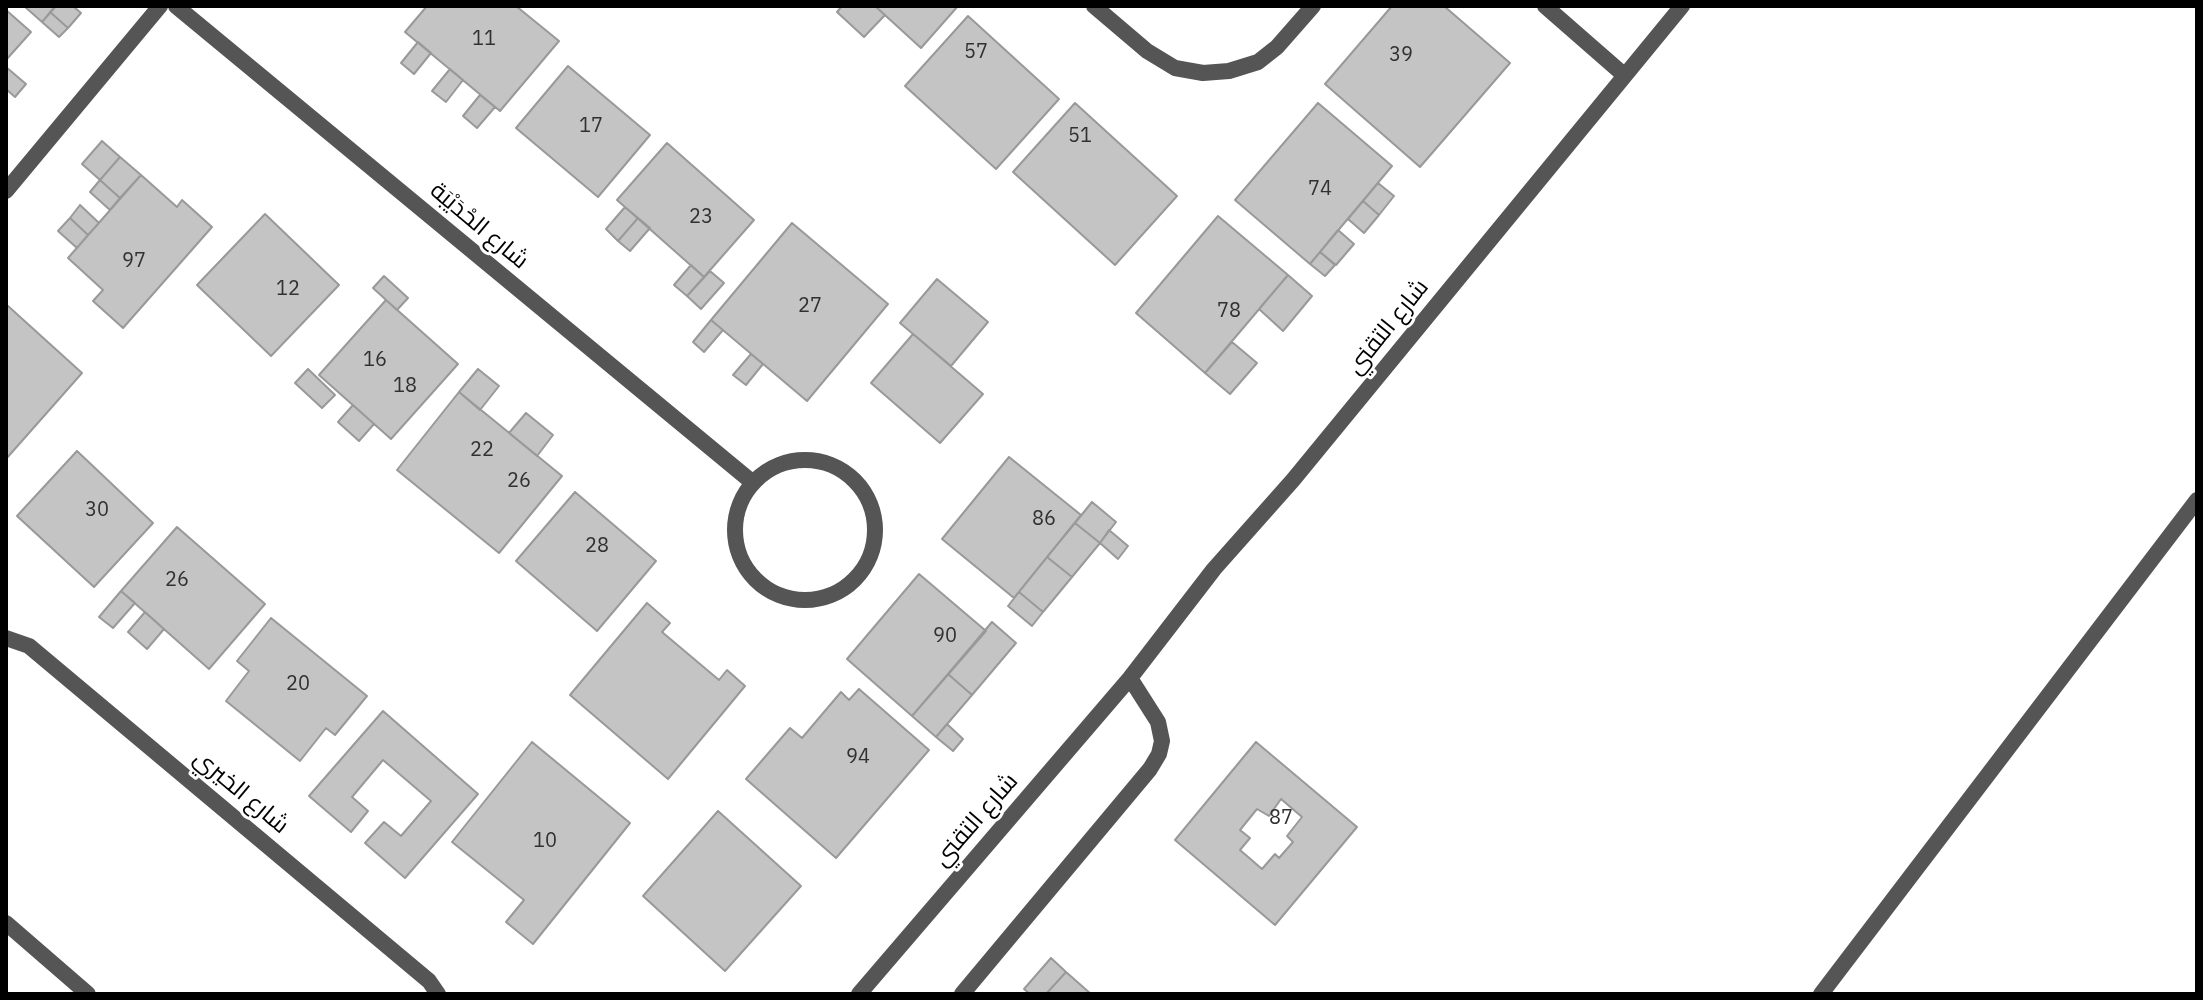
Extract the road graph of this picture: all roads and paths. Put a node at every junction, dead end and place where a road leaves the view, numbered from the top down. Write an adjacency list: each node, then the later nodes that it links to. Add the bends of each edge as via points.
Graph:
1 (160, 6): 8 (street)
2 (176, 6): 9 (street, شارع الحْدَيْبَة)
3 (1094, 6): 4 (street, via 1147,51 1175,68 1203,73 1258,62)
4 (1313, 6)
5 (1545, 6): 7 (street)
6 (1682, 6): 7 (street, شارع التقني)
7 (1624, 75): 12 (street, شارع التقني, via 1214,569)
8 (6, 191)
9 (752, 482): 9 (street, via 737,508 734,538 744,566 764,588 791,600 821,600 848,587 867,565 876,537 873,507 857,481 833,464 805,458 775,465)
10 (2197, 500): 18 (street)
11 (6, 638): 15 (street, شارع الخيري, via 29,646 429,981)
12 (1130, 678): 16 (street, شارع التقني); 17 (street, via 1158,722 1159,754)
13 (6, 923): 14 (street)
14 (88, 994)
15 (438, 994)
16 (859, 994)
17 (962, 994)
18 (1821, 994)

